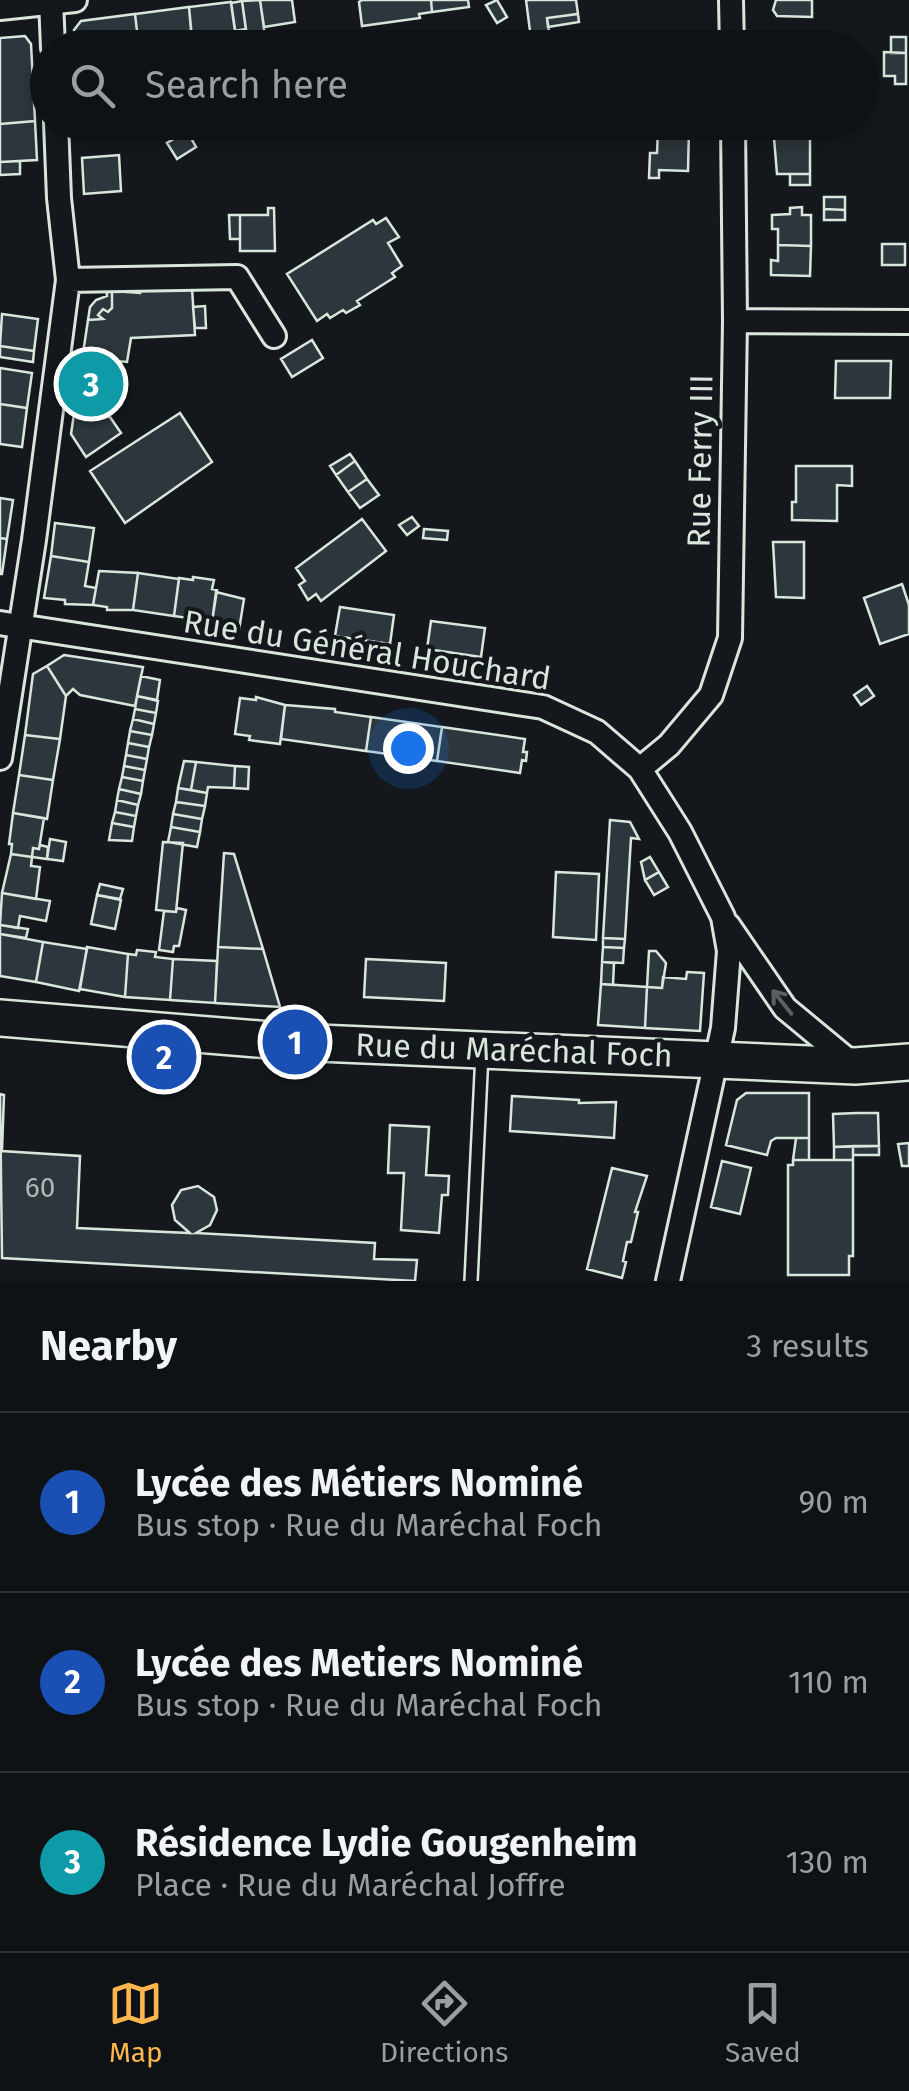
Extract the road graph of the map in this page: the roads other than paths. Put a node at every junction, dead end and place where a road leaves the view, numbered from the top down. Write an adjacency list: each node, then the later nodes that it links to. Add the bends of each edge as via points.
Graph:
1 (731, 0): 5 (street)
2 (59, 1): 3 (street); 4 (street)
3 (0, 8)
4 (55, 30)
5 (732, 30)
6 (57, 140): 8 (street)
7 (733, 140): 9 (street, Rue Ferry III)
8 (68, 280): 11 (street, via 238,276); 12 (street, via 34,540)
9 (735, 320): 10 (street); 14 (street, Rue Ferry III, via 730,638 710,694 670,745)
10 (909, 322)
11 (274, 336)
12 (9, 625): 13 (street); 14 (street, Rue du Général Houchard, via 542,707 598,732)
13 (0, 758)
14 (640, 769): 15 (street, Rue du Général Houchard)
15 (723, 917): 18 (street, Rue du Général Houchard, via 729,980); 20 (street, Rue du Général Houchard, one-way to 15, via 785,1008)
16 (0, 1018): 17 (main road, Rue du Maréchal Foch)
17 (482, 1049): 18 (main road, Rue du Maréchal Foch); 21 (lane)
18 (716, 1058): 20 (main road, Rue du Maréchal Foch); 22 (street, Rue du Général Houchard)
19 (909, 1062): 20 (main road, Rue du Maréchal Foch)
20 (855, 1066)
21 (471, 1281)
22 (668, 1281)

